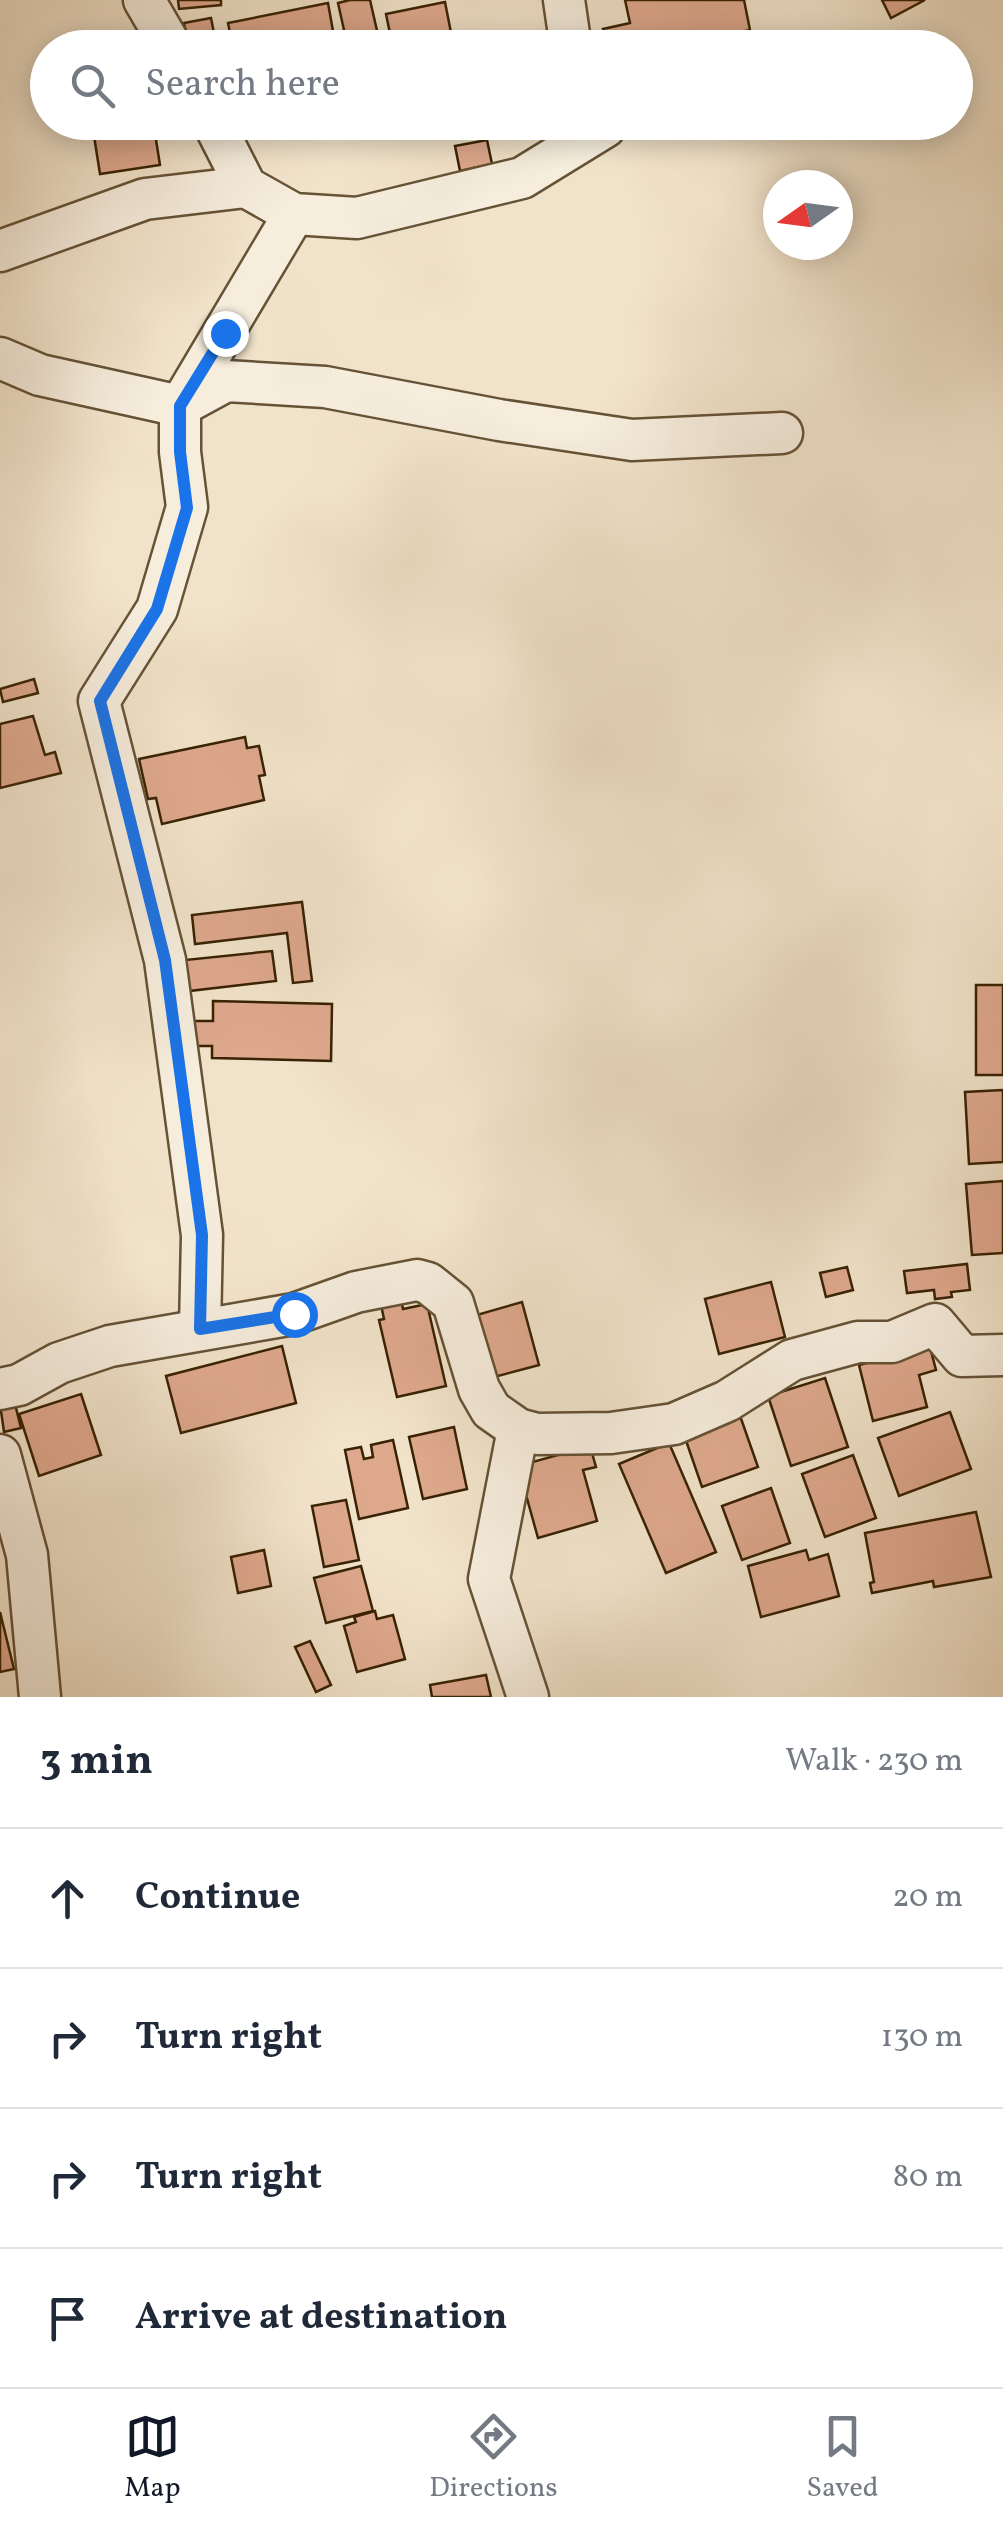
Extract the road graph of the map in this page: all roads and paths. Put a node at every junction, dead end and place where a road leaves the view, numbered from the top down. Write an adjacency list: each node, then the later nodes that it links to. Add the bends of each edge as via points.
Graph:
1 (144, 0): 3 (street)
2 (564, 0): 4 (street)
3 (162, 30)
4 (569, 30)
5 (222, 140): 7 (street)
6 (584, 140): 8 (street, via 522,178 357,218)
7 (246, 187): 8 (street); 9 (street, via 145,200)
8 (294, 214): 11 (street)
9 (0, 251)
10 (0, 358): 11 (street, via 40,376)
11 (180, 406): 12 (street, via 226,382 325,387 632,440); 13 (street, via 187,508 157,609 100,701 165,960 202,1235)
12 (782, 433)
13 (200, 1329): 15 (street, via 110,1346); 16 (street, via 294,1314 397,1282 428,1283 453,1303 491,1410)
14 (1003, 1355): 16 (street, via 962,1356 935,1324 892,1342 858,1342 792,1360 727,1401 674,1424 611,1433)
15 (0, 1389)
16 (518, 1430): 19 (street, via 488,1579)
17 (0, 1454): 18 (street, via 27,1555)
18 (40, 1697)
19 (528, 1697)

